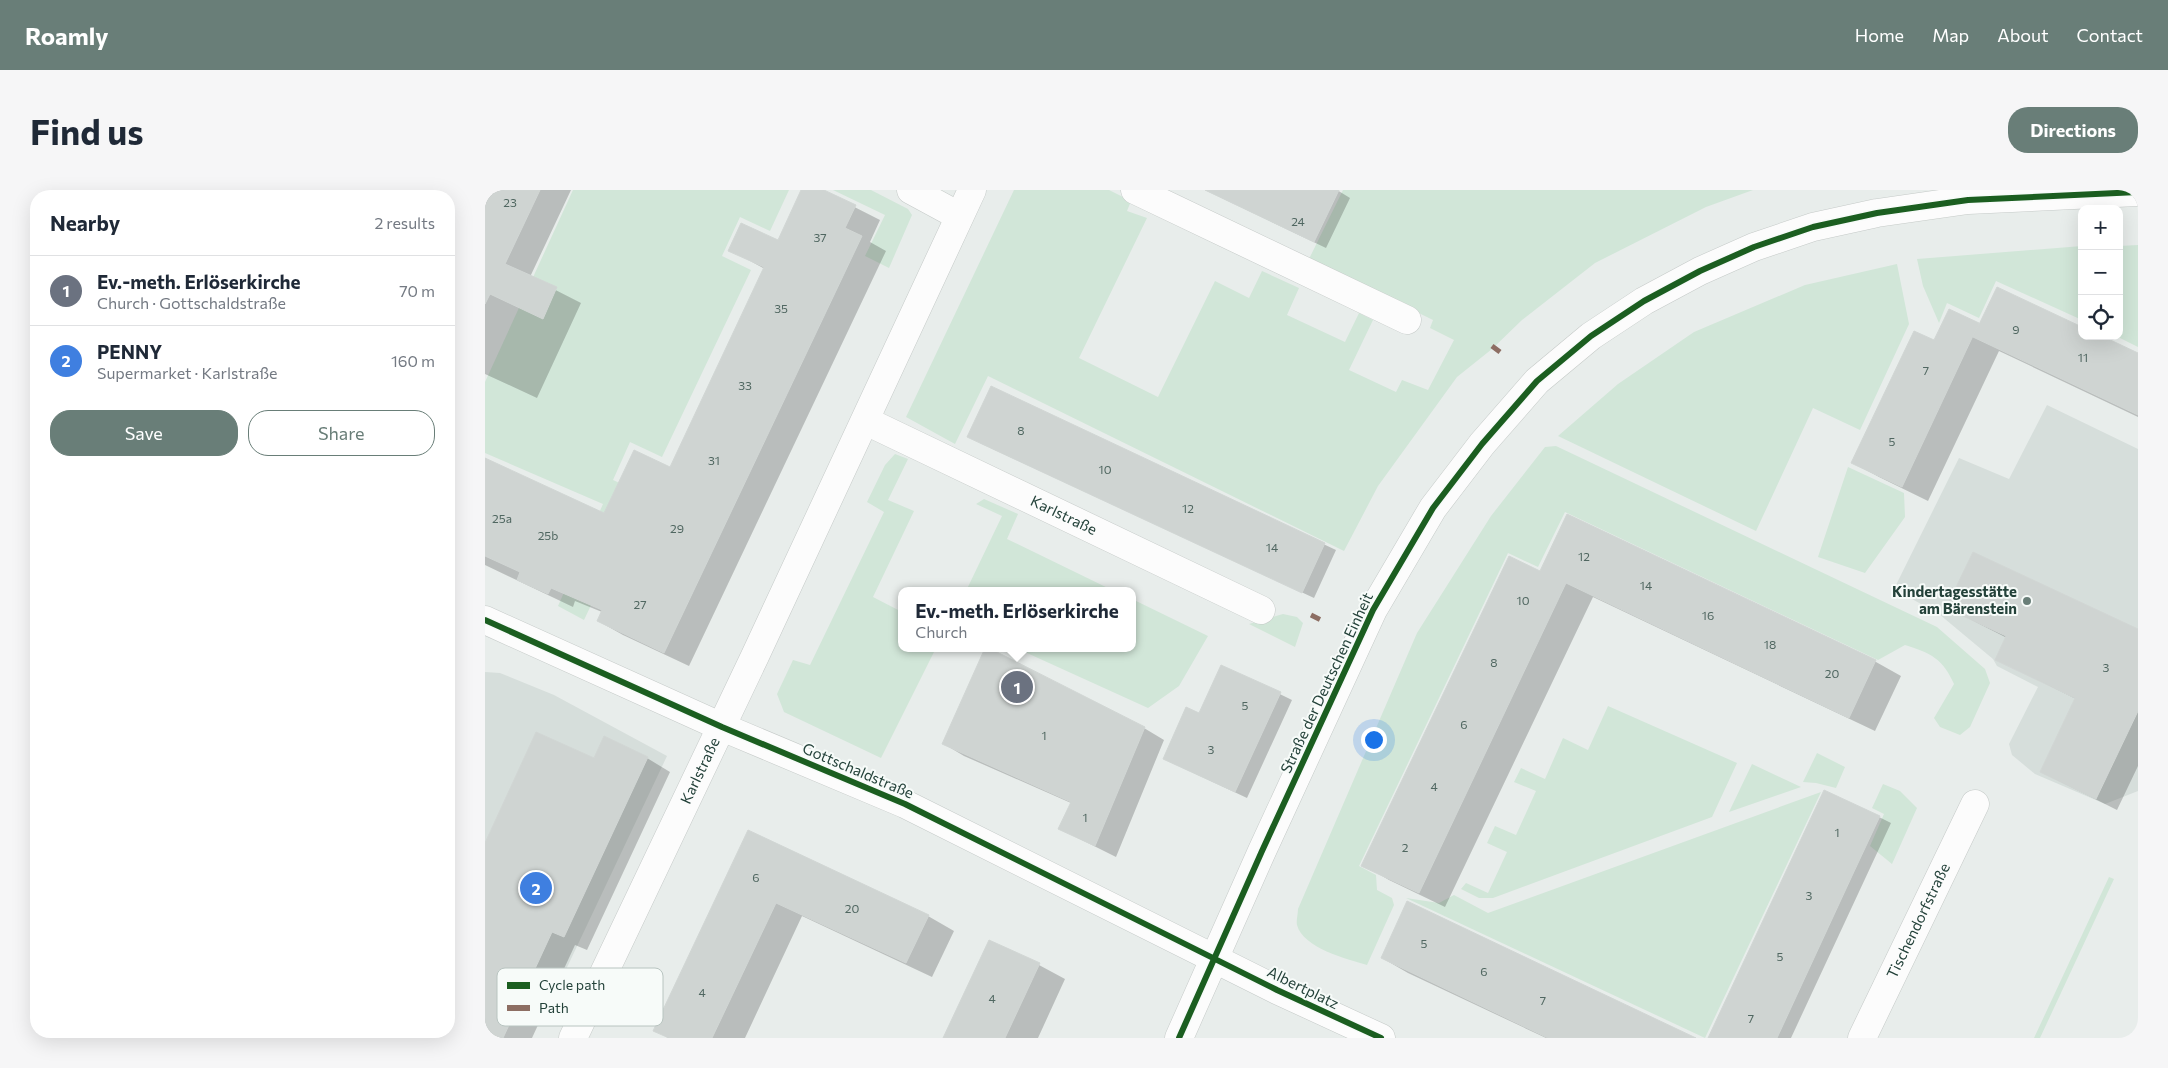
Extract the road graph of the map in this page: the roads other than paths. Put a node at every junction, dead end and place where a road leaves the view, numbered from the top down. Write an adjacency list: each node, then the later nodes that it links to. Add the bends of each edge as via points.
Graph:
1 (911, 190): 5 (street)
2 (972, 190): 5 (street, Karlstraße)
3 (1135, 190): 6 (street)
4 (2138, 192): 12 (street, Straße der Deutschen Einheit, via 1968,200 1877,213 1813,227 1700,271 1644,301 1591,336 1537,381 1481,444 1433,508 1373,610)
5 (959, 216): 7 (street, Karlstraße)
6 (1407, 320)
7 (865, 421): 8 (street, Karlstraße); 10 (street, Karlstraße)
8 (1261, 610)
9 (485, 620): 10 (street, Gottschaldstraße)
10 (722, 727): 12 (street, Gottschaldstraße, via 905,804); 13 (street, Karlstraße)
11 (1975, 804): 18 (street, Tischendorfstraße)
12 (1215, 958): 16 (street, Straße der Deutschen Einheit); 17 (street, Albertplatz)
13 (607, 968)
14 (579, 1026): 15 (street, Karlstraße)
15 (573, 1038)
16 (1179, 1038)
17 (1381, 1038)
18 (1862, 1038)

